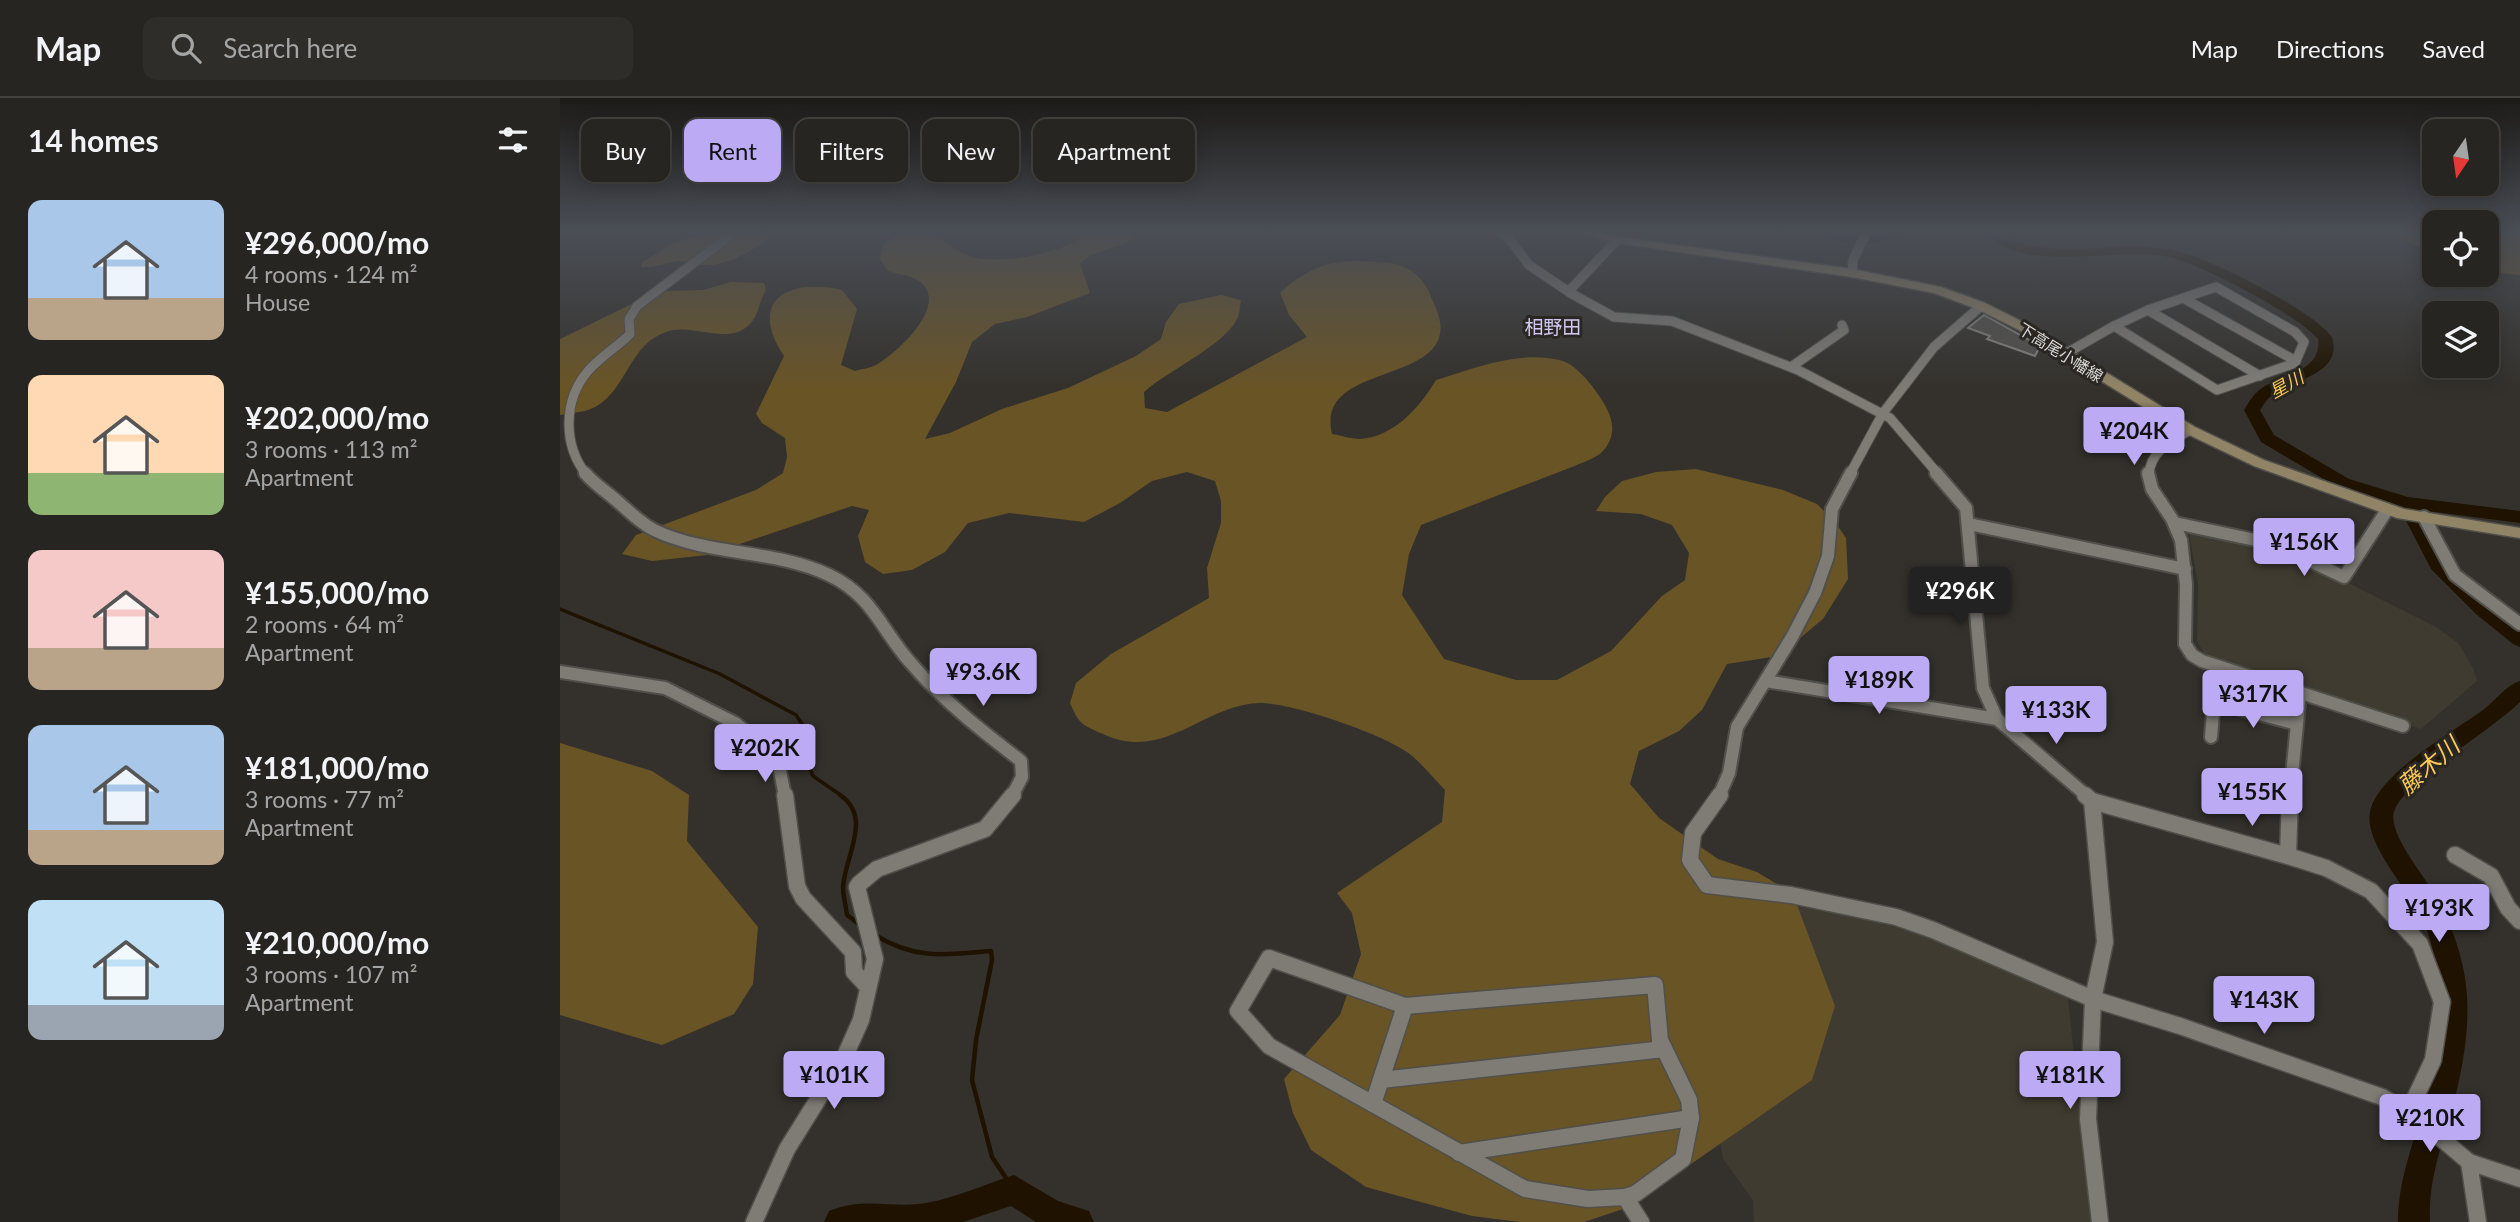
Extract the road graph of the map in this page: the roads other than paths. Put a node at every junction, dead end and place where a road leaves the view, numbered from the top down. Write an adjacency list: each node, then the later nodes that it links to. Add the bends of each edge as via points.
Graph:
1 (668, 283): 35 (street, via 631,312 630,334 586,373 577,388 565,421 565,440 576,463 640,523 697,544 753,553 825,574 868,599 909,662 1021,761 1023,777 985,829 877,869 862,879 857,887 875,958)
2 (1557, 283): 5 (street)
3 (1576, 283): 5 (street)
4 (1907, 283): 7 (main road, 下高尾小幡線)
5 (1569, 291): 13 (street, via 1614,317 1672,321)
6 (2183, 298): 8 (street); 12 (street); 12 (street, via 2216,287 2295,332 2304,342)
7 (1981, 306): 11 (main road, 下高尾小幡線); 15 (street, via 1934,347)
8 (2147, 310): 10 (street); 14 (street)
9 (1842, 326): 13 (street, via 1844,330)
10 (2114, 326): 11 (street); 14 (street, via 2217,390)
11 (2066, 354): 16 (main road, 下高尾小幡線)
12 (2296, 361): 14 (street)
13 (1791, 368): 15 (street)
14 (2260, 376)
15 (1883, 413): 20 (street, via 1966,508); 25 (street, via 1832,509 1828,556 1815,593)
16 (2190, 430): 17 (main road, 下高尾小幡線, via 2259,463); 19 (street, via 2158,451 2150,462 2148,478)
17 (2394, 512): 18 (main road, 下高尾小幡線); 19 (street, via 2344,577 2274,544)
18 (2421, 517): 21 (main road, 下高尾小幡線); 23 (street, via 2455,575)
19 (2175, 523): 22 (street)
20 (1969, 524): 22 (street); 27 (street, via 1983,688)
21 (2520, 533)
22 (2185, 569): 26 (street, via 2188,651 2202,661)
23 (2520, 624)
24 (560, 673): 35 (street, via 665,688 735,723 769,750 778,761 785,793 797,886 853,952 854,972)
25 (1766, 681): 27 (street); 36 (street, via 1737,727 1720,795 1692,833 1690,860 1707,885 1791,895 1896,917)
26 (2300, 693): 28 (street); 29 (street)
27 (1997, 719): 31 (street)
28 (2297, 724): 30 (street, via 2214,702); 33 (street)
29 (2403, 726)
30 (2211, 737)
31 (2092, 801): 33 (street); 36 (street, via 2105,942)
32 (2455, 855): 34 (street, via 2491,876)
33 (2288, 856): 41 (street, via 2326,868 2371,891 2420,944 2442,1002 2432,1060)
34 (2520, 921)
35 (868, 987): 47 (street, via 861,1020 845,1056 788,1149)
36 (2093, 999): 41 (street, via 2369,1092); 49 (street, via 2088,1119)
37 (1405, 1006): 38 (street, via 1655,985); 39 (street); 40 (street, via 1269,958 1238,1011 1269,1046)
38 (1664, 1049): 39 (street); 42 (street, via 1689,1100)
39 (1381, 1080): 40 (street)
40 (1373, 1104): 43 (street)
41 (2412, 1115): 44 (street)
42 (1690, 1118): 43 (street); 46 (street, via 1683,1160)
43 (1459, 1153): 46 (street, via 1525,1189 1588,1199)
44 (2469, 1162): 45 (street); 50 (street)
45 (2520, 1179)
46 (1625, 1197): 48 (street)
47 (754, 1222)
48 (1641, 1222)
49 (2100, 1222)
50 (2478, 1222)

